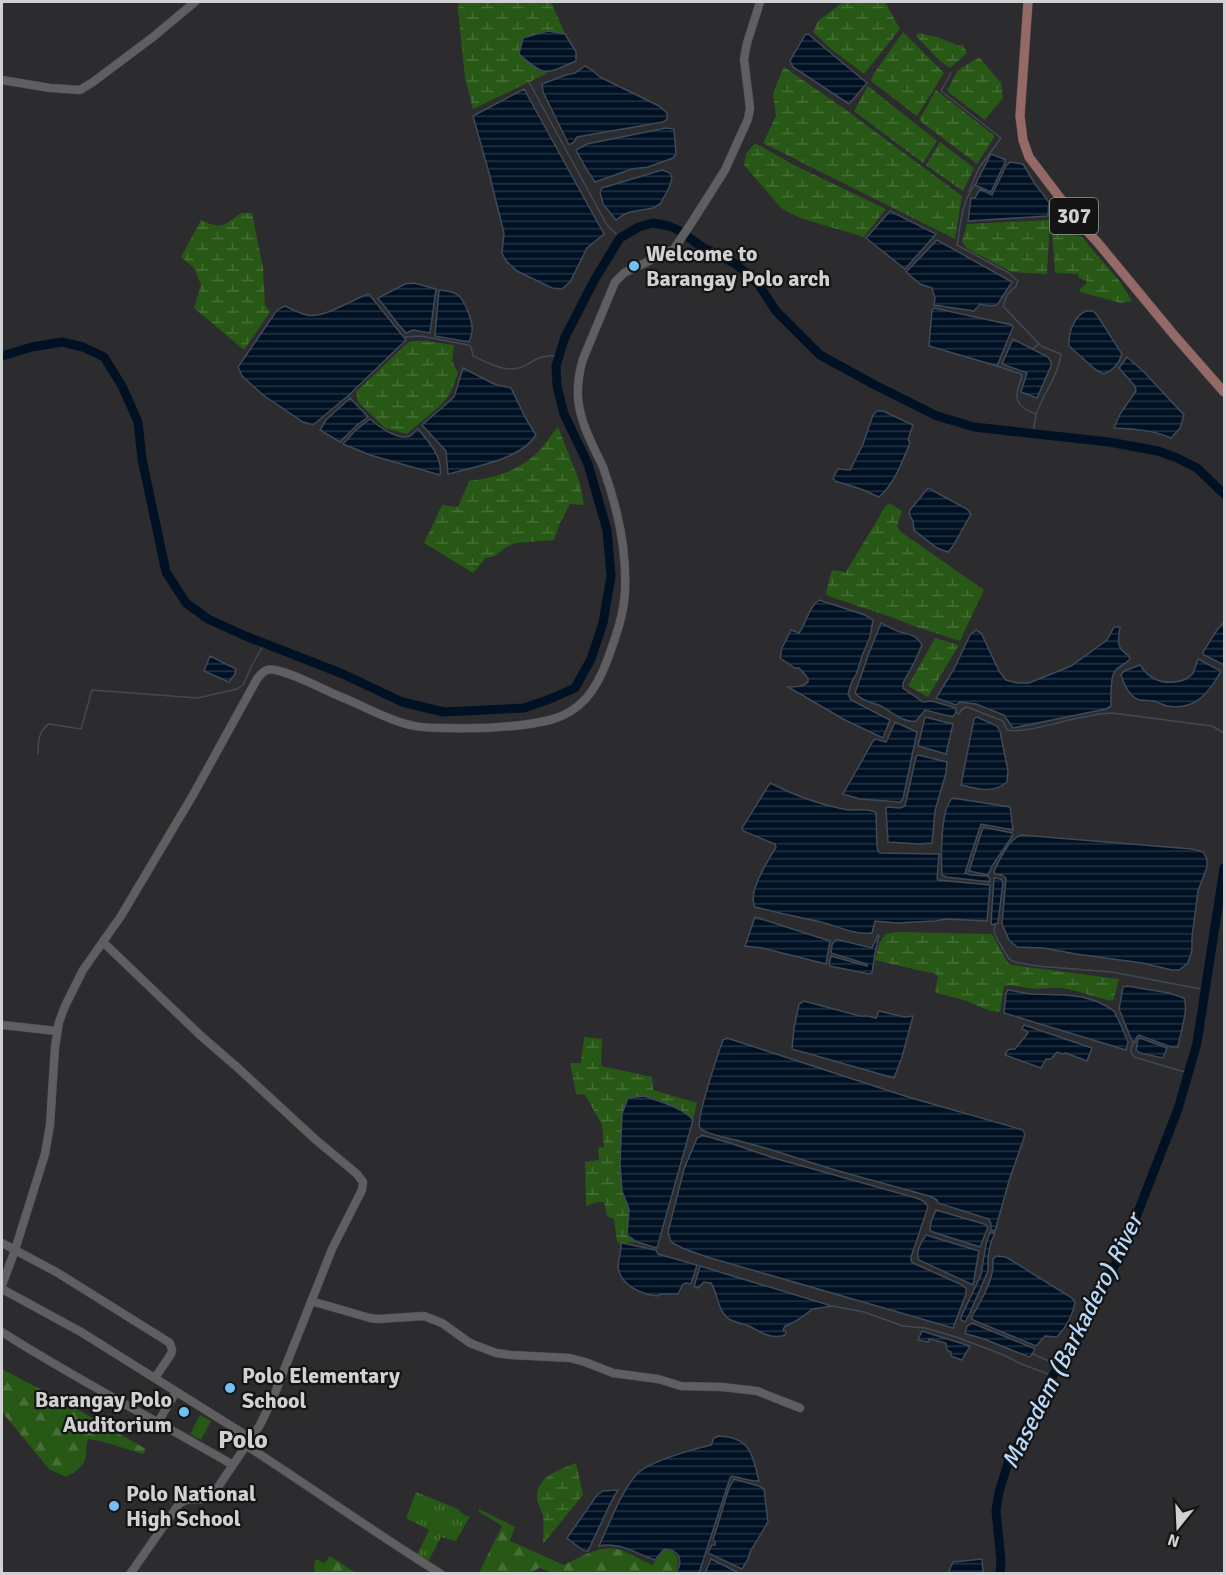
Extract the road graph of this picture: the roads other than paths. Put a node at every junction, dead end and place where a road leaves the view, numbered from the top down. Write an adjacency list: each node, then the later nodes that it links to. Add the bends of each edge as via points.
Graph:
1 (195, 2): 4 (street, via 80,90)
2 (760, 2): 6 (street, via 744,59 748,120 725,170 674,249 624,273 615,282 577,383 583,423 609,488 625,562 619,625 590,694 567,714 542,722 488,729 425,727 392,719 289,674 269,669 263,672)
3 (1028, 2): 5 (main road, 307, via 1020,116 1029,157 1076,219)
4 (2, 80)
5 (1224, 392)
6 (104, 942): 8 (street, via 73,988); 12 (street, via 201,1036 362,1179 362,1190)
7 (2, 1025): 8 (street)
8 (57, 1031): 10 (street, via 45,1154)
9 (2, 1243): 10 (street)
10 (15, 1250): 11 (street); 14 (street, via 170,1343 172,1350)
11 (2, 1287): 14 (street)
12 (311, 1301): 16 (street, via 370,1318 429,1317 470,1343 496,1353 570,1358 612,1373 658,1378 681,1386 757,1391); 18 (street, via 273,1398)
13 (2, 1332): 17 (street)
14 (155, 1378): 15 (street)
15 (176, 1392): 17 (street); 18 (street)
16 (800, 1408)
17 (158, 1422): 19 (street)
18 (249, 1442): 19 (street); 21 (street, via 376,1533)
19 (233, 1465): 20 (street, via 208,1499 186,1499 179,1504)
20 (130, 1574)
21 (441, 1574)

